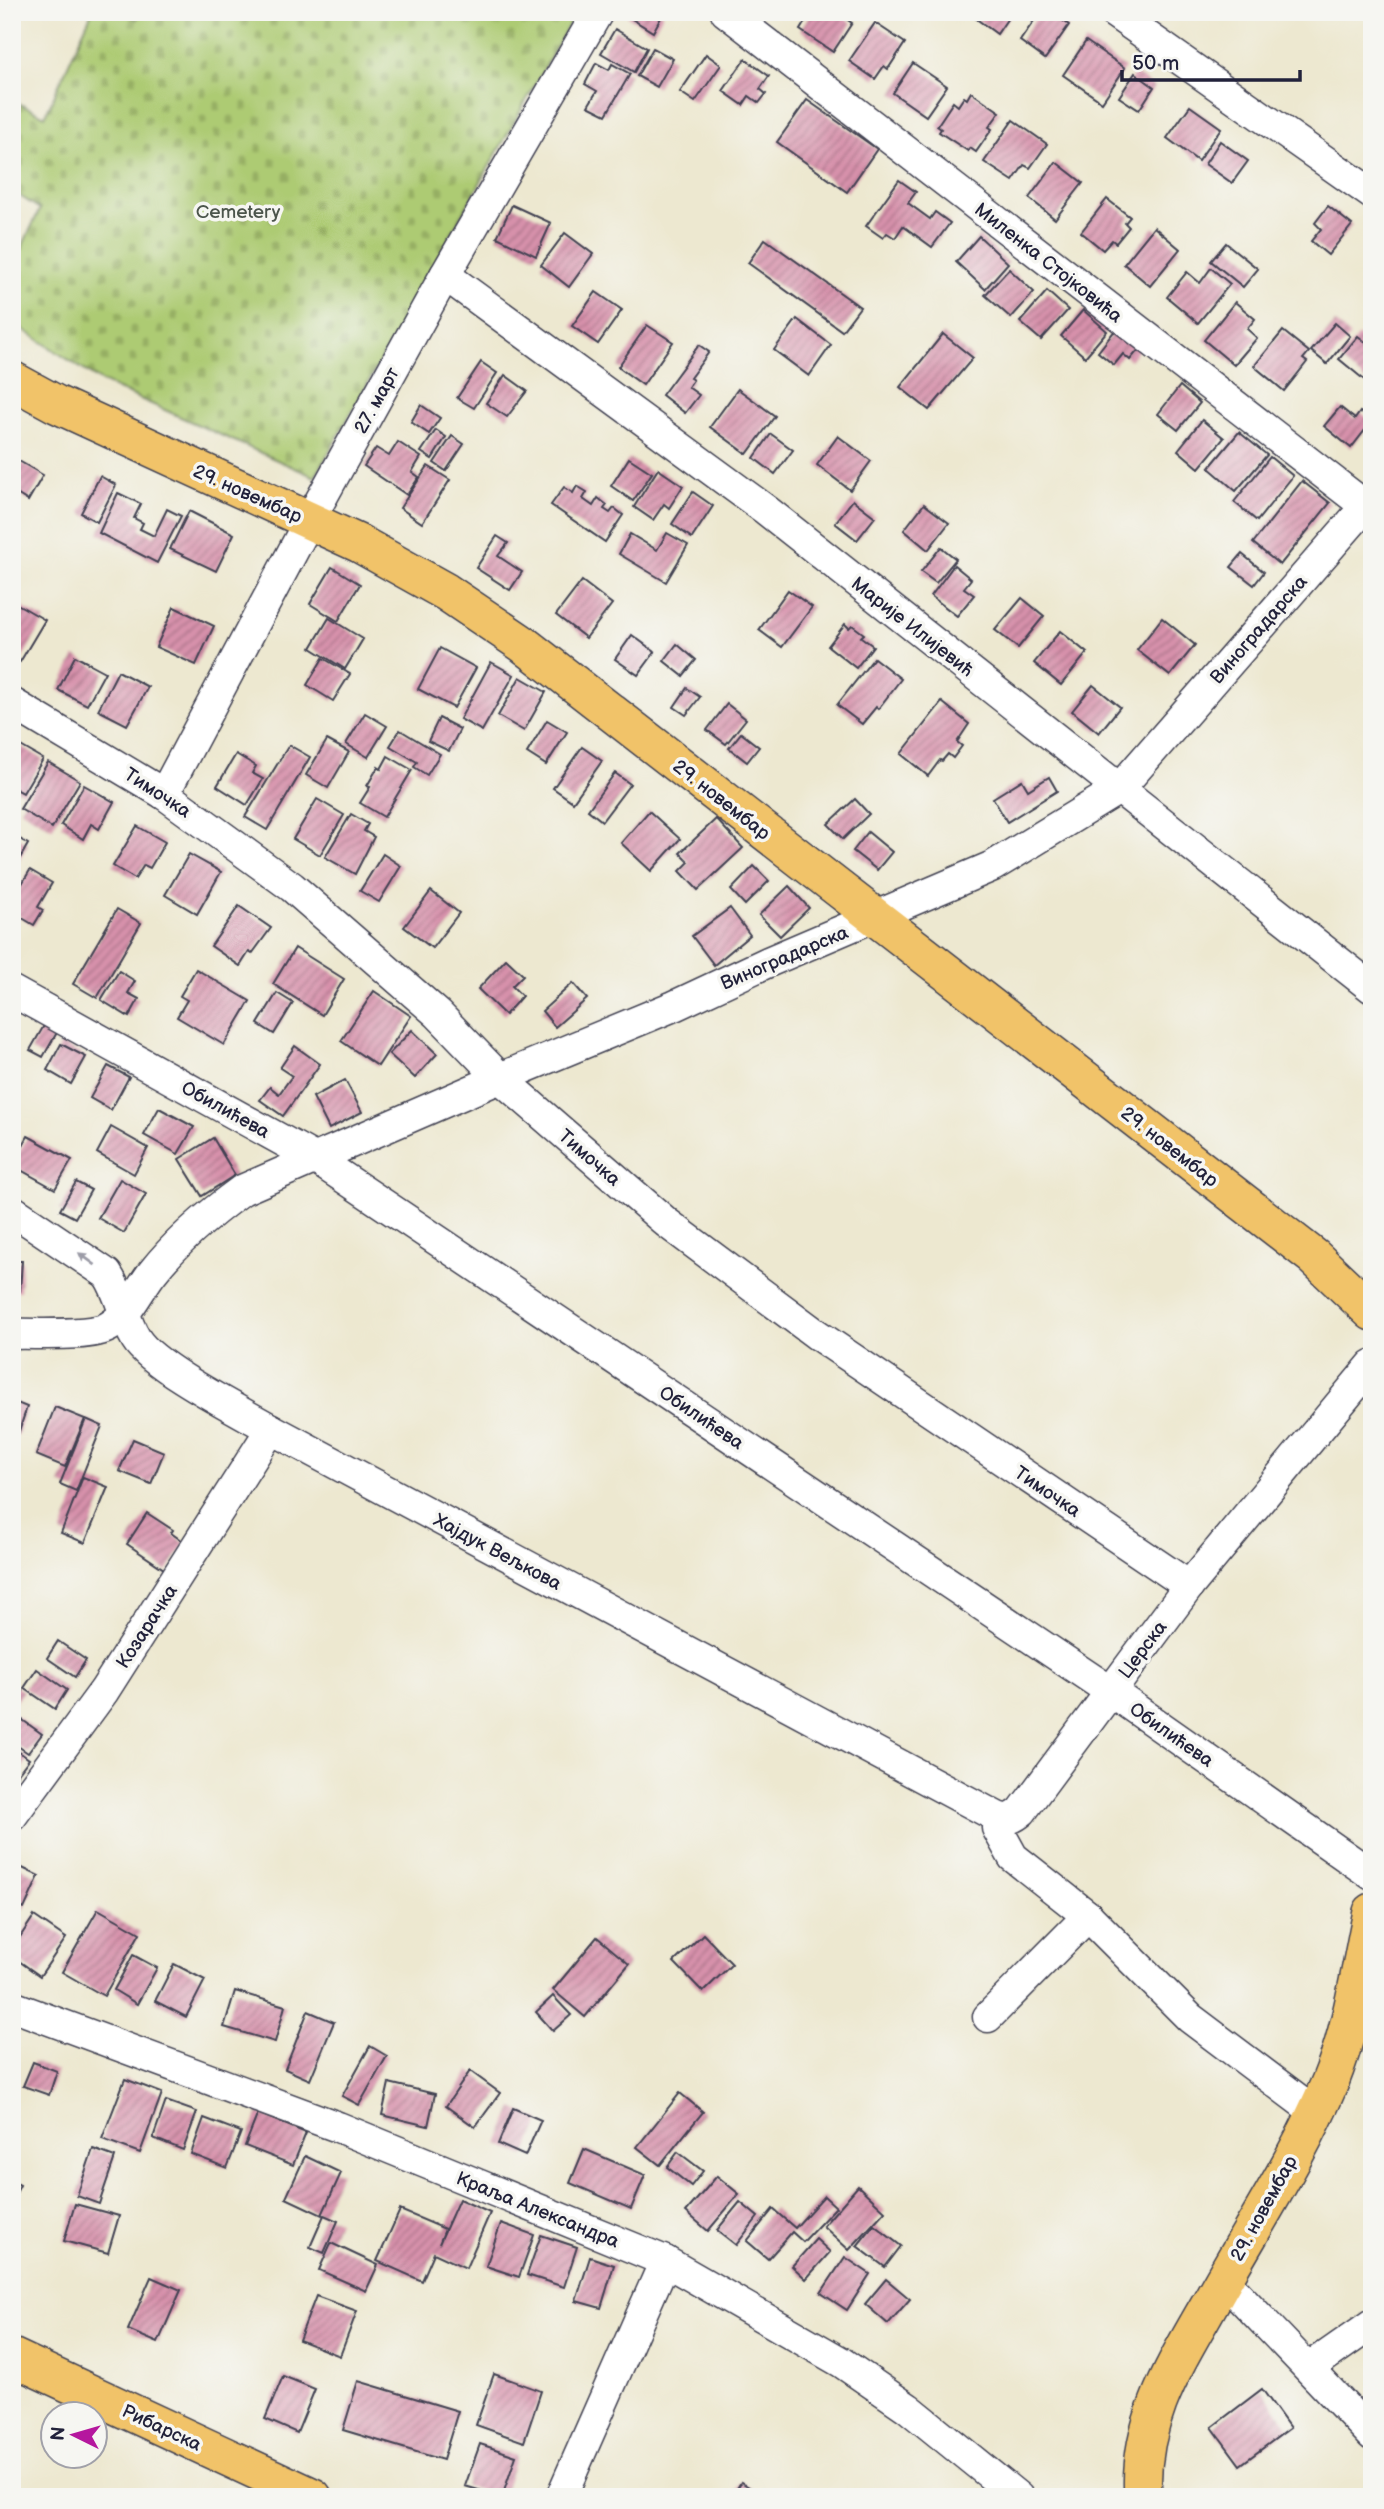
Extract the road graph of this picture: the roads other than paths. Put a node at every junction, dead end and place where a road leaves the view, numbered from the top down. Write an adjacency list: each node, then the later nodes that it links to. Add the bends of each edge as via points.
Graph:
1 (598, 12): 5 (street, 27. март)
2 (726, 12): 7 (street, Миленка Стојковића)
3 (1113, 12): 4 (street)
4 (1372, 194)
5 (445, 275): 8 (street, 27. март); 10 (street, Марије Илијевић, via 766,510)
6 (12, 380): 8 (main road, 29. новембар, via 67,410)
7 (1370, 505): 10 (street, Виноградарска)
8 (309, 521): 11 (street, 27. март); 12 (main road, 29. новембар, via 420,576 523,644)
9 (12, 703): 11 (street, Тимочка)
10 (1119, 789): 12 (street, Виноградарска, via 993,866); 13 (street, Марије Илијевић)
11 (164, 794): 15 (street, Тимочка, via 292,887 438,1014)
12 (876, 918): 15 (street, Виноградарска); 18 (main road, 29. новембар, via 1314,1257)
13 (1372, 988)
14 (12, 991): 16 (street, Обилићева)
15 (500, 1078): 16 (street, Виноградарска); 23 (street, Тимочка, via 667,1223 795,1318)
16 (316, 1159): 19 (street, Виноградарска, via 242,1190 211,1212 152,1273); 24 (street, Обилићева)
17 (12, 1210): 19 (street, Хајдук Вељкова, one-way to 17, via 107,1274)
18 (1372, 1312)
19 (125, 1313): 20 (street, via 99,1330); 22 (street, Хајдук Вељкова, via 136,1339 154,1357)
20 (12, 1334)
21 (1372, 1365): 23 (street, Церска)
22 (271, 1429): 25 (street, Козарачка, via 104,1691); 26 (street, Хајдук Вељкова)
23 (1189, 1586): 24 (street, Церска)
24 (1110, 1690): 26 (street, Церска, via 1022,1811 1011,1819); 27 (street, Обилићева)
25 (12, 1816)
26 (999, 1818): 29 (street, via 997,1828 1013,1857)
27 (1372, 1875)
28 (1372, 1912): 32 (main road, 29. новембар, via 1343,2044)
29 (1088, 1916): 31 (street); 32 (street, via 1190,2018)
30 (12, 2006): 33 (street, Краља Александра, via 338,2127)
31 (988, 2017)
32 (1315, 2112): 34 (main road, 29. новембар)
33 (665, 2261): 40 (street); 41 (street, Краља Александра, via 841,2362 908,2407)
34 (1223, 2279): 37 (street); 42 (main road, 29. новембар, via 1160,2395 1146,2442)
35 (1372, 2324): 37 (street)
36 (12, 2357): 39 (main road, Рибарска)
37 (1309, 2368): 38 (street)
38 (1372, 2435)
39 (313, 2497)
40 (561, 2497)
41 (1018, 2497)
42 (1143, 2497)

